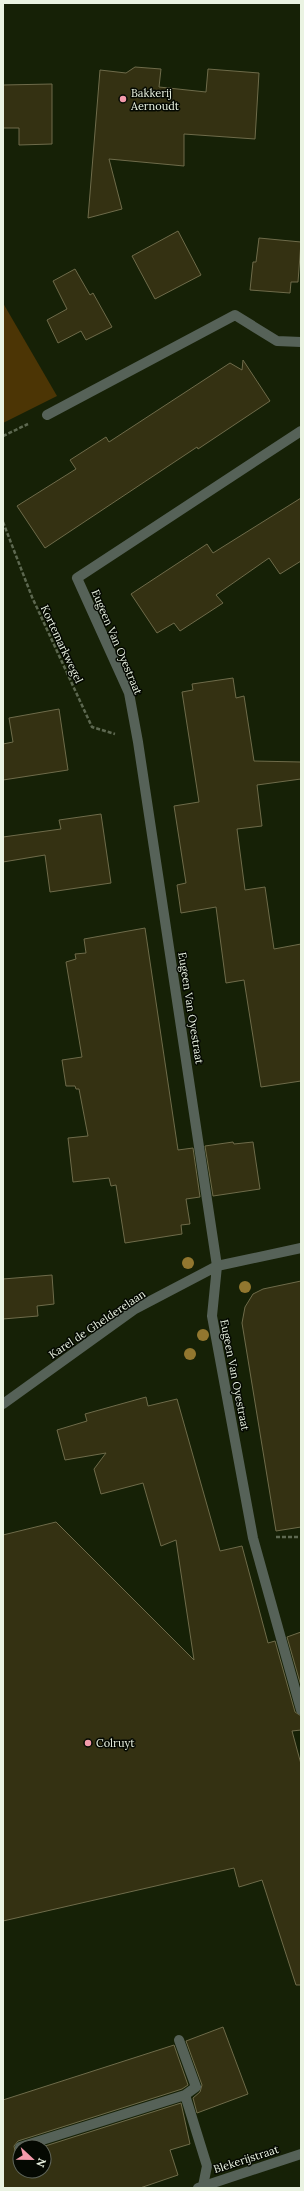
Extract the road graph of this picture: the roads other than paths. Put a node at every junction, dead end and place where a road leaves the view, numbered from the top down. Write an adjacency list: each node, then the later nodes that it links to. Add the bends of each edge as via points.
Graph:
1 (301, 342): 2 (street, via 277,341 236,316)
2 (47, 414)
3 (301, 431): 5 (street, Eugeen Van Oyestraat, via 77,578 129,693)
4 (301, 1248): 5 (street, Karel de Ghelderelaan)
5 (218, 1266): 6 (street, Karel de Ghelderelaan, via 135,1309); 7 (street, Eugeen Van Oyestraat, via 213,1324 253,1538)
6 (3, 1404)
7 (301, 1710)
8 (179, 2040): 9 (street, via 196,2087)
9 (185, 2095): 10 (street); 12 (street, via 207,2166)
10 (45, 2139)
11 (301, 2154): 12 (street, Blekerijstraat)
12 (201, 2187)

